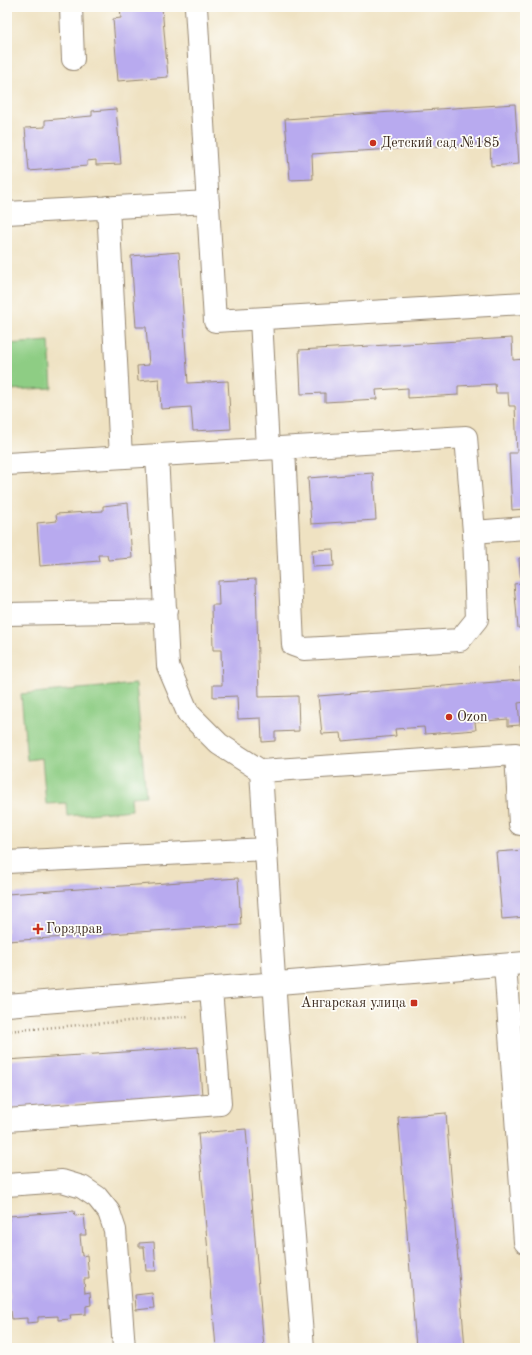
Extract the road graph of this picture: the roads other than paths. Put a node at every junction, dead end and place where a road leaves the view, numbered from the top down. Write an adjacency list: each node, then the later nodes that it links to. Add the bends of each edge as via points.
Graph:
1 (71, 7): 3 (street)
2 (196, 7): 4 (street)
3 (73, 59)
4 (208, 202): 5 (street); 8 (street, via 215,321)
5 (108, 207): 6 (street); 11 (street)
6 (7, 213)
7 (525, 303): 8 (street)
8 (261, 319): 9 (street)
9 (276, 448): 10 (street); 14 (street, via 466,437); 14 (street, via 293,645 304,649 460,640 477,619)
10 (157, 455): 11 (street); 15 (street)
11 (122, 458): 12 (street)
12 (7, 464)
13 (525, 528): 14 (street)
14 (474, 532)
15 (166, 611): 16 (street); 17 (street, via 168,666 188,713 219,744)
16 (7, 614)
17 (261, 772): 18 (street, via 516,754 520,824); 19 (street)
18 (525, 824)
19 (266, 849): 20 (street); 22 (street)
20 (7, 862)
21 (515, 964): 22 (street); 27 (street)
22 (274, 984): 23 (street); 29 (street)
23 (211, 989): 24 (street); 25 (street, via 220,1104)
24 (7, 1005)
25 (7, 1120)
26 (7, 1185): 28 (street, via 62,1181 82,1186 97,1197 109,1212 116,1230)
27 (525, 1242)
28 (124, 1348)
29 (303, 1348)

